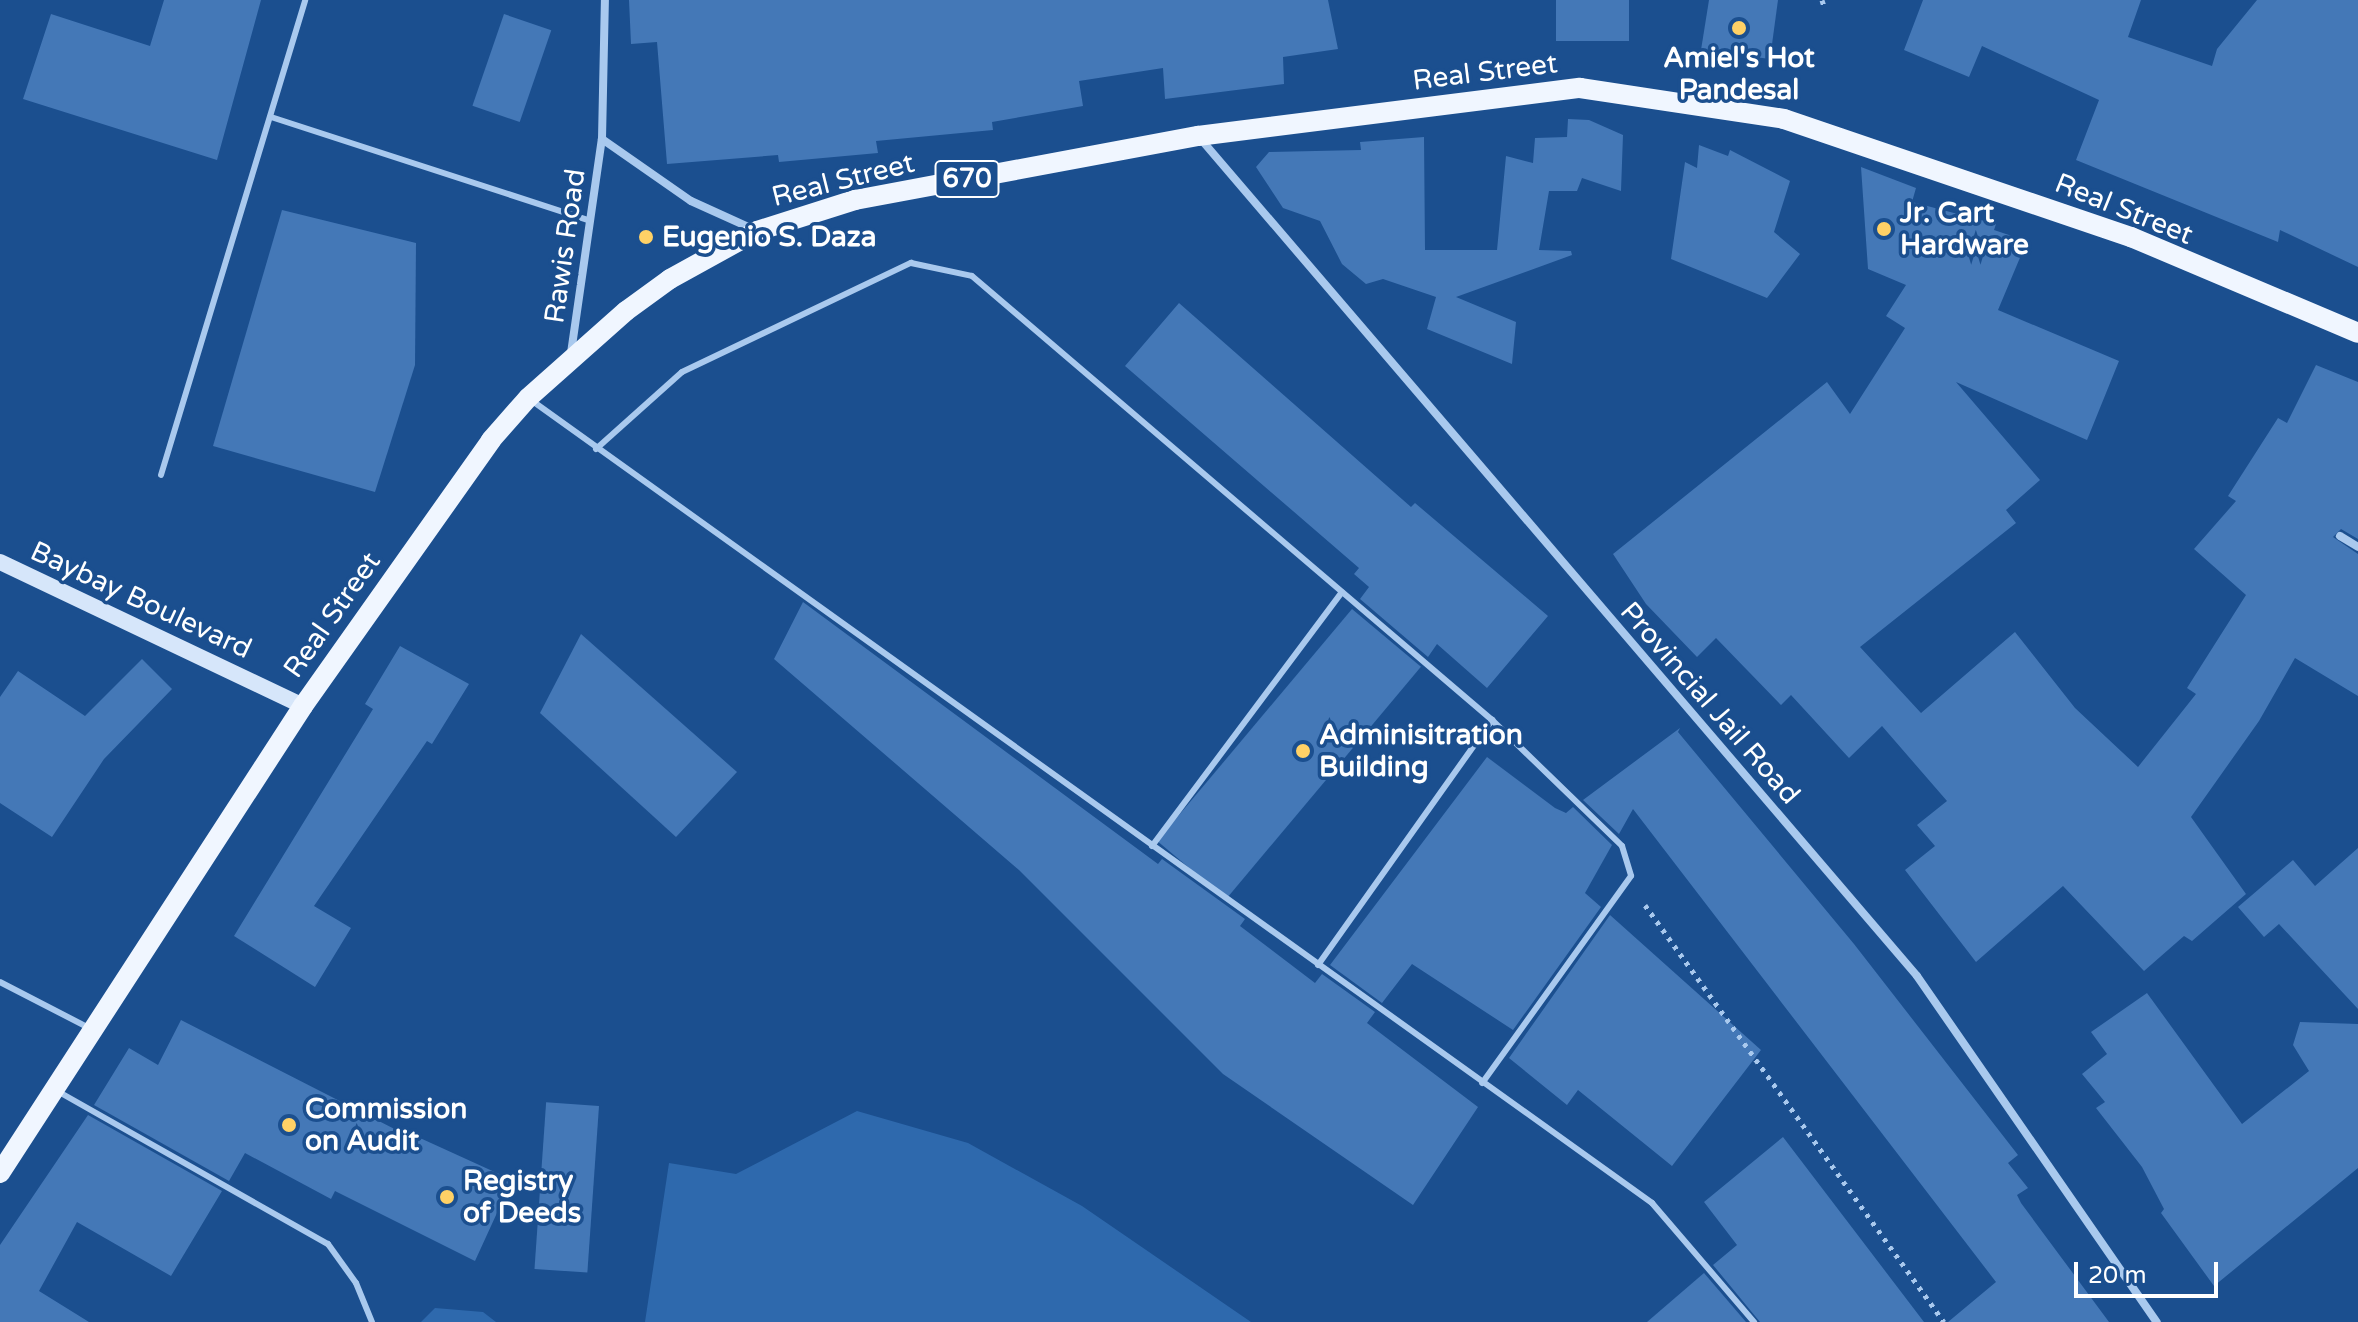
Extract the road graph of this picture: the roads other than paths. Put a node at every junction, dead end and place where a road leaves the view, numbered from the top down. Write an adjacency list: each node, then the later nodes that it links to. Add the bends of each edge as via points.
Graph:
1 (305, 0): 3 (lane)
2 (605, 0): 5 (street, Rawis Road)
3 (271, 117): 6 (lane); 12 (lane)
4 (1198, 136): 7 (main road, Real Street / 670, via 855,200); 8 (main road, Real Street / 670, via 1580,88 1784,119 2131,237); 28 (street, Provincial Jail Road, via 1917,976)
5 (602, 139): 6 (street, Rawis Road); 7 (street, Rawis Road, via 691,201)
6 (592, 221): 9 (street, Rawis Road)
7 (757, 231): 9 (main road, Real Street / 670, via 670,279)
8 (2358, 333)
9 (570, 359): 10 (main road, Real Street / 670)
10 (528, 398): 11 (lane); 17 (main road, Real Street / 670, via 454,490)
11 (596, 449): 16 (lane, via 682,372 911,263 972,276); 19 (lane)
12 (161, 475)
13 (2340, 536): 14 (street)
14 (2358, 547)
15 (0, 562): 17 (street, Baybay Boulevard)
16 (1342, 592): 18 (lane); 19 (lane)
17 (303, 706): 22 (main road, Real Street / 670)
18 (1492, 720): 20 (lane); 23 (lane, via 1622,846 1631,876)
19 (1152, 846): 20 (lane)
20 (1318, 965): 23 (lane)
21 (0, 982): 22 (lane)
22 (94, 1031): 24 (main road, Real Street / 670)
23 (1482, 1083): 27 (lane, via 1652,1203)
24 (56, 1090): 25 (main road, Real Street / 670); 26 (lane, via 328,1244 356,1283)
25 (0, 1173)
26 (372, 1322)
27 (1754, 1322)
28 (2157, 1322)

